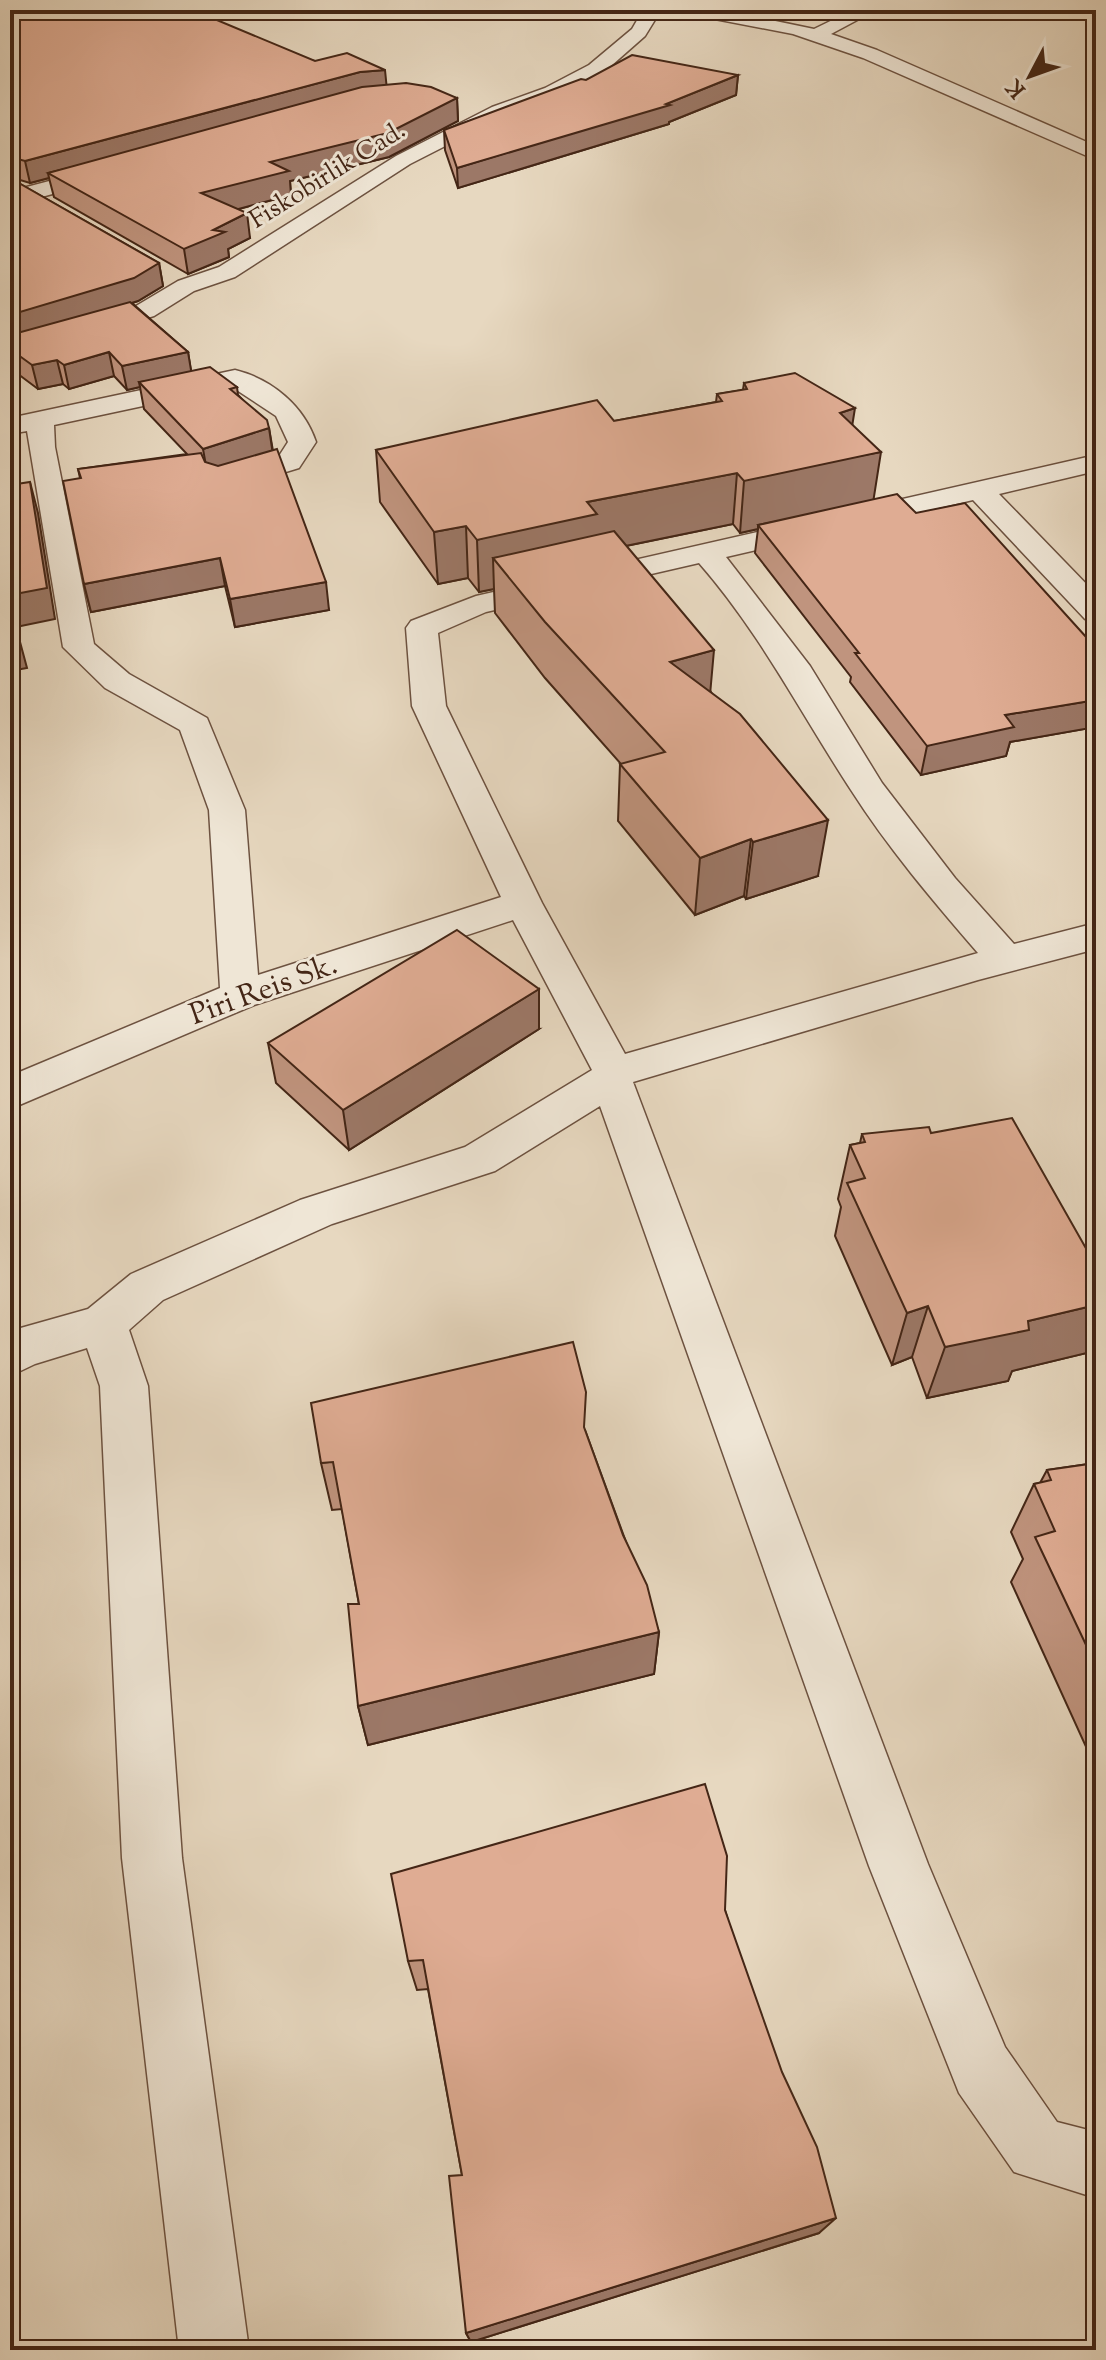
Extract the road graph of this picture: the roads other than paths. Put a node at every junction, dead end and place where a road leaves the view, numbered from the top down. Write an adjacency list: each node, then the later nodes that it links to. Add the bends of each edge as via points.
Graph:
1 (652, 10): 6 (street, Fiskobirlik Cad., via 639,32 596,69)
2 (694, 10): 4 (street)
3 (867, 10): 4 (street)
4 (815, 35): 7 (street, via 938,82)
5 (459, 103): 6 (street)
6 (499, 111): 12 (street, Fiskobirlik Cad., via 403,160 227,272)
7 (1096, 154)
8 (128, 166): 9 (street)
9 (19, 189): 10 (street)
10 (54, 209)
11 (159, 271): 12 (street)
12 (186, 286): 13 (street, Fiskobirlik Cad., via 145,311)
13 (10, 351)
14 (25, 423): 16 (street, via 235,378 296,419 302,442 289,462); 23 (street, via 41,447 79,647 117,681 195,725 227,810)
15 (1096, 463): 17 (street)
16 (222, 482)
17 (980, 490): 18 (street); 19 (street)
18 (706, 552): 20 (street, via 476,605 422,628 429,706); 22 (street, via 794,666 867,788)
19 (1096, 612)
20 (523, 903): 23 (street, Piri Reis Sk.); 24 (street)
21 (1096, 936): 22 (street)
22 (1005, 959): 24 (street)
23 (240, 995): 25 (street, Piri Reis Sk.)
24 (612, 1075): 26 (street, via 480,1159 316,1212 147,1287); 28 (street, via 893,1851 982,2070 1037,2149)
25 (10, 1093)
26 (103, 1324): 27 (street, via 20,1348); 29 (street, via 124,1386 152,1858)
27 (10, 1356)
28 (1096, 2165)
29 (214, 2350)

